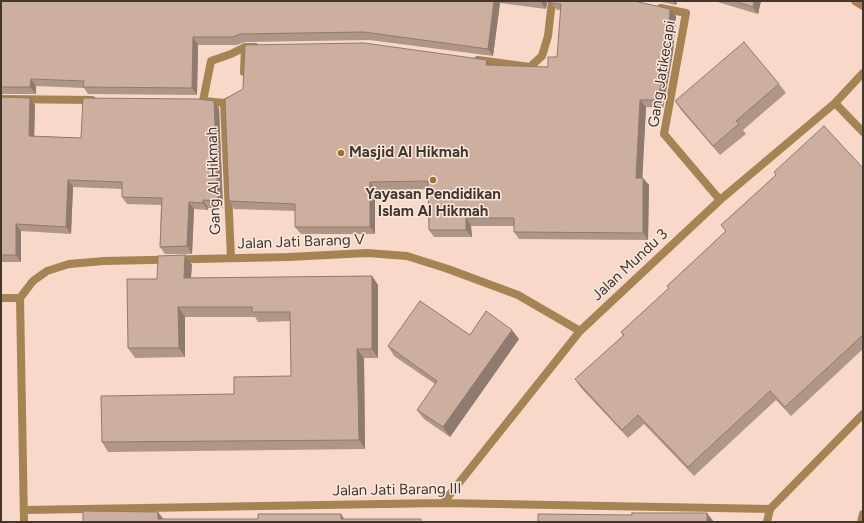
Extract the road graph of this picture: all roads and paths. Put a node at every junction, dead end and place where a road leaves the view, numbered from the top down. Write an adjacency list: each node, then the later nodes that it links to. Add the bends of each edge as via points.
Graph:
1 (552, 1): 7 (street, via 548,36 542,56 530,67)
2 (854, 1): 4 (street)
3 (651, 6): 16 (street, Gang Jatikecapi, via 686,13 664,134)
4 (863, 6)
5 (245, 47): 6 (street); 9 (street); 13 (street, via 211,61 199,101)
6 (260, 47)
7 (469, 58)
8 (863, 73): 14 (street, Jalan Mundu 3)
9 (244, 79)
10 (243, 94): 13 (street)
11 (1, 99): 12 (street)
12 (102, 100)
13 (224, 103): 17 (street, Gang Al Hikmah)
14 (835, 103): 15 (street); 16 (street, Jalan Mundu 3)
15 (863, 132)
16 (720, 200): 20 (street, Jalan Mundu 3)
17 (231, 258): 19 (street, Jalan Jati Barang V, via 69,264 47,271 33,281); 20 (street, Jalan Jati Barang V, via 367,253 407,256 518,295)
18 (1, 298): 19 (street)
19 (20, 298): 24 (street)
20 (580, 331): 22 (street, Jalan Mundu 3)
21 (863, 414): 23 (street)
22 (443, 503): 23 (street, Jalan Jati Barang III); 24 (street, Jalan Jati Barang III)
23 (770, 509): 27 (street)
24 (24, 510): 26 (street)
25 (863, 514): 28 (street)
26 (24, 522)
27 (767, 522)
28 (861, 522)

